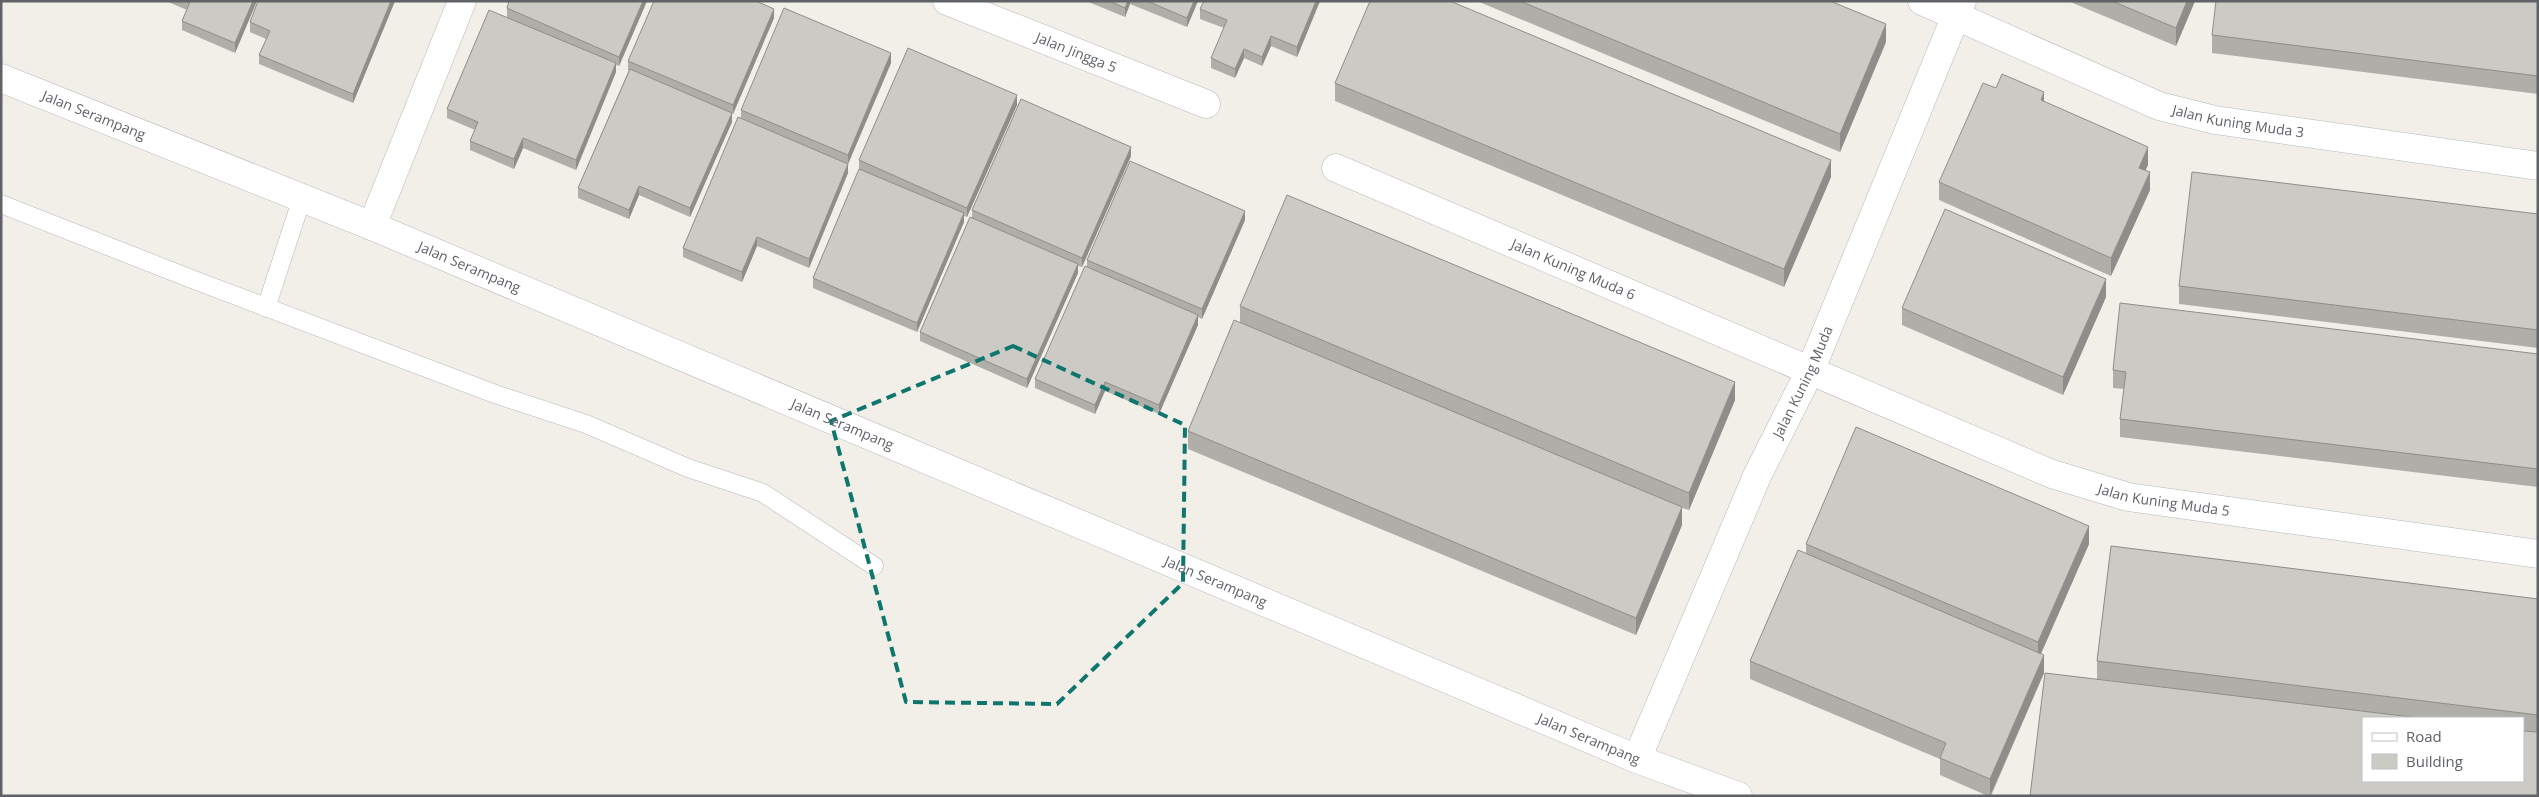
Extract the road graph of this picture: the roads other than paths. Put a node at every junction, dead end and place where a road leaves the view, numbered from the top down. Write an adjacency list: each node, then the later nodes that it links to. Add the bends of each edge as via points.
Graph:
1 (462, 1): 11 (street)
2 (947, 1): 6 (street, Jalan Jingga 5)
3 (1922, 1): 4 (street, Jalan Kuning Muda 3)
4 (1959, 8): 7 (street, Jalan Kuning Muda 3, via 2159,106 2215,120); 13 (street, Jalan Kuning Muda)
5 (1, 78): 9 (street, Jalan Serampang)
6 (1206, 104)
7 (2538, 166)
8 (1336, 168): 13 (street, Jalan Kuning Muda 6)
9 (302, 198): 11 (street, Jalan Serampang); 12 (lane)
10 (1, 204): 12 (lane)
11 (372, 226): 16 (street, Jalan Serampang)
12 (266, 308): 15 (lane, via 495,394 586,424 688,468 763,493)
13 (1810, 369): 14 (street, Jalan Kuning Muda 5, via 2052,474 2128,497); 16 (street, Jalan Kuning Muda, via 1757,476)
14 (2538, 554)
15 (874, 566)
16 (1637, 758): 17 (street, Jalan Serampang)
17 (1682, 777): 18 (street, Jalan Serampang); 19 (street, Jalan Serampang)
18 (1718, 796)
19 (1738, 796)

